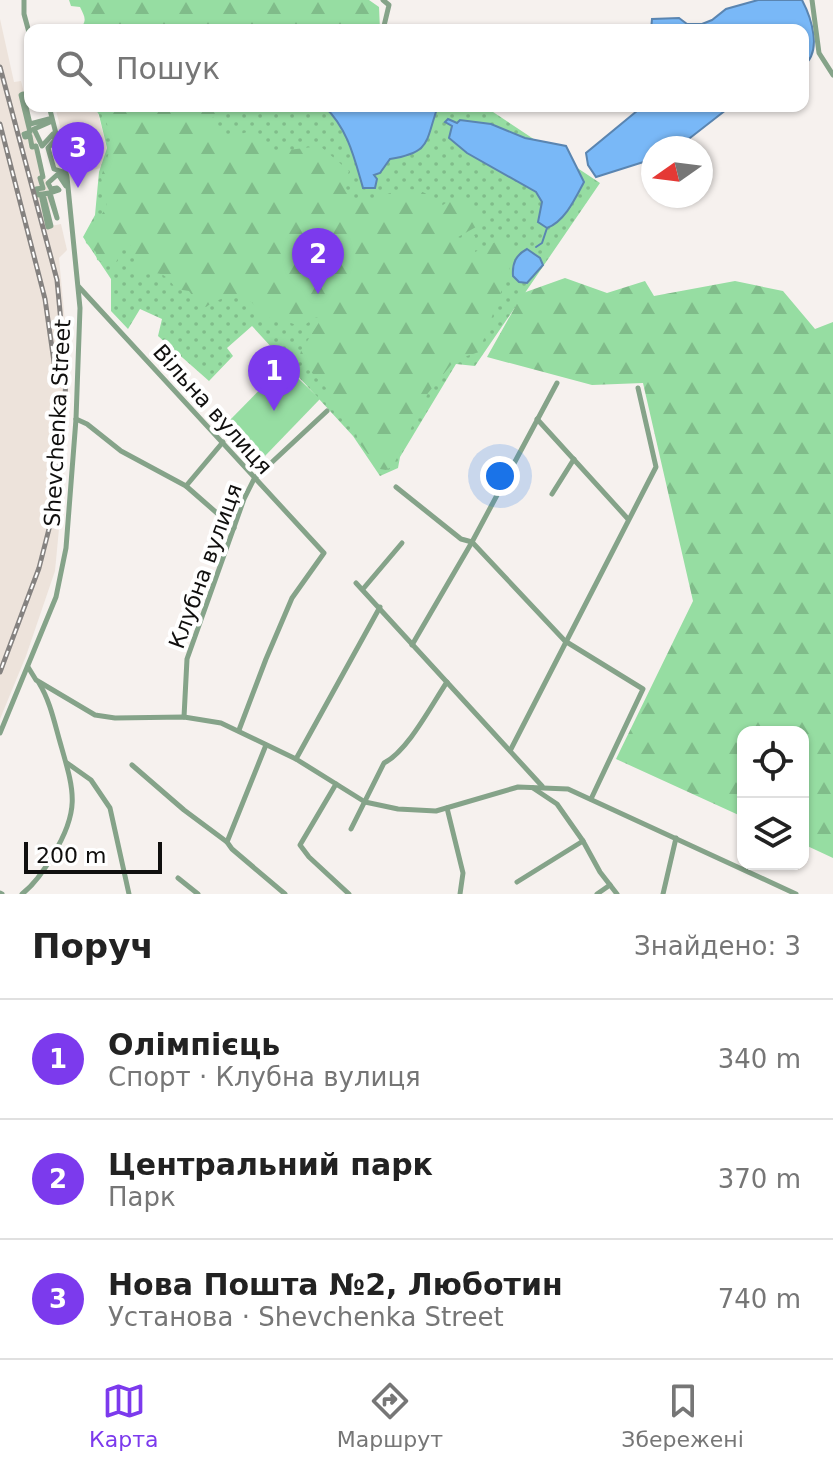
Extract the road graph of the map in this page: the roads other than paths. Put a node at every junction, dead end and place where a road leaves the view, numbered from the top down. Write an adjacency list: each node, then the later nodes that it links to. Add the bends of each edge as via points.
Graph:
1 (22, 0): 4 (street)
2 (383, 0): 5 (street, via 389,5)
3 (812, 0): 6 (street, via 819,53)
4 (27, 24)
5 (385, 24)
6 (833, 75)
7 (25, 112): 10 (street, via 30,132 24,134 36,146 43,177 43,188 36,189 48,227 43,194 49,193 57,218 50,193 59,190 48,183 58,174 66,186 48,148)
8 (27, 112): 10 (street, via 30,124 49,119 33,127 41,146 53,134)
9 (51, 112): 11 (street, Shevchenka Street, via 67,177)
10 (55, 140)
11 (78, 286): 15 (street, Shevchenka Street); 17 (street, Вільна вулиця)
12 (557, 383): 16 (street)
13 (638, 388): 23 (street, via 656,467)
14 (327, 411): 19 (street, Клубна вулиця)
15 (76, 419): 20 (street); 32 (street, Shevchenka Street, via 62,572)
16 (537, 419): 18 (street); 25 (street)
17 (223, 442): 19 (street, Вільна вулиця); 20 (street)
18 (574, 459): 22 (street); 23 (street)
19 (254, 479): 24 (street, Клубна вулиця); 36 (street, Вільна вулиця, via 324,553 292,598)
20 (186, 486): 24 (street)
21 (396, 487): 25 (street, via 461,539)
22 (552, 494)
23 (628, 519): 30 (street)
24 (234, 528): 35 (street, Клубна вулиця, via 187,659)
25 (472, 542): 30 (street); 31 (street)
26 (402, 543): 28 (street)
27 (356, 583): 28 (street)
28 (363, 589): 29 (street)
29 (380, 607): 31 (street); 40 (street)
30 (565, 641): 39 (street); 46 (street, via 643,689)
31 (412, 645): 34 (street)
32 (28, 667): 33 (street); 37 (street, Shevchenka Street)
33 (39, 682): 35 (street, via 95,715); 41 (street)
34 (447, 682): 39 (street); 47 (street, via 407,741 384,763)
35 (184, 717): 36 (street)
36 (239, 730): 38 (street)
37 (0, 733)
38 (266, 744): 40 (street); 52 (street)
39 (511, 749): 45 (street)
40 (296, 759): 43 (street)
41 (66, 763): 56 (street, via 73,798 70,823); 58 (street, via 91,780 110,808)
42 (132, 765): 52 (street)
43 (336, 784): 47 (street); 61 (street, via 300,845)
44 (532, 787): 45 (street); 48 (street); 51 (street, via 557,804)
45 (543, 787): 46 (street, via 568,789)
46 (591, 799): 50 (street)
47 (365, 802): 48 (street, via 398,809); 49 (street)
48 (447, 808): 62 (street, via 463,873)
49 (351, 829)
50 (676, 838): 65 (street); 66 (street)
51 (583, 841): 54 (street); 55 (street)
52 (227, 842): 60 (street)
53 (178, 878): 59 (street)
54 (517, 882)
55 (610, 885): 63 (street); 64 (street)
56 (31, 892): 57 (street)
57 (22, 894)
58 (129, 894)
59 (198, 894)
60 (285, 894)
61 (349, 894)
62 (460, 894)
63 (597, 894)
64 (617, 894)
65 (663, 894)
66 (796, 894)

